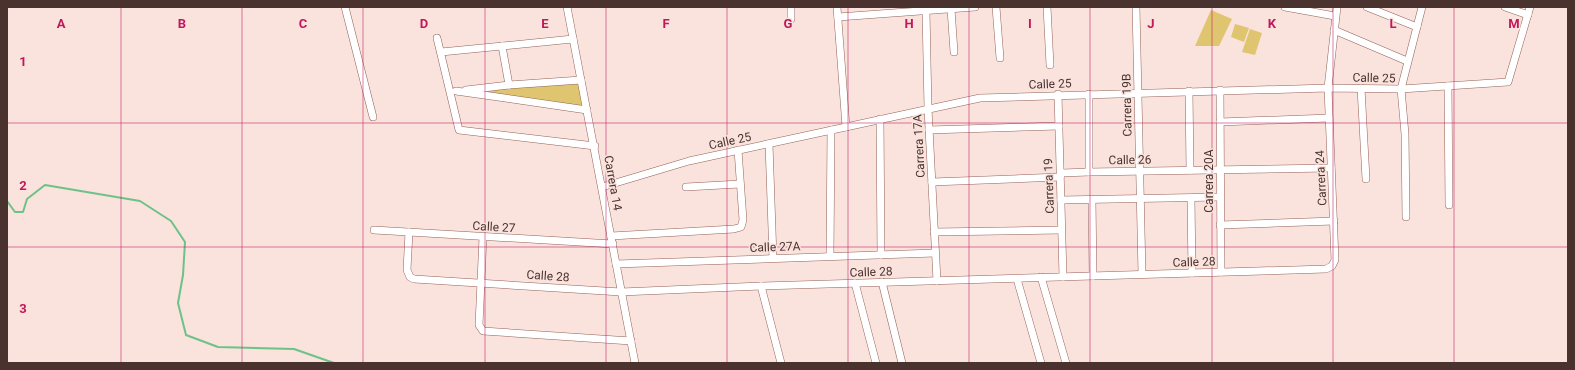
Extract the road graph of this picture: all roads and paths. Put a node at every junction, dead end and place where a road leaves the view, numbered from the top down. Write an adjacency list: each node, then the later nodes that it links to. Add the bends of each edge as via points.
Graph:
1 (345, 7): 45 (street)
2 (567, 7): 24 (street, Carrera 14)
3 (791, 7): 20 (street)
4 (837, 7): 19 (street)
5 (975, 7): 15 (street)
6 (996, 7): 28 (street)
7 (1047, 7): 30 (street)
8 (1136, 7): 40 (street, Carrera 19B)
9 (1285, 7): 18 (street)
10 (1337, 7): 18 (street, Carrera 24)
11 (1367, 7): 21 (street)
12 (1422, 7): 21 (street)
13 (1505, 7): 17 (street)
14 (1530, 7): 17 (street)
15 (948, 8): 16 (street); 27 (street)
16 (926, 11): 19 (street); 43 (street, Carrera 17A)
17 (1528, 15): 33 (street, Calle 25, via 1508,82)
18 (1335, 16): 22 (street, Carrera 24)
19 (838, 17): 50 (street)
20 (792, 19)
21 (1417, 27): 29 (street)
22 (1334, 30): 29 (street); 34 (street, Carrera 24)
23 (437, 38): 26 (street)
24 (573, 39): 25 (street); 31 (street, Carrera 14)
25 (502, 46): 26 (street); 32 (street)
26 (441, 52): 38 (street)
27 (954, 52)
28 (1000, 58)
29 (1407, 61): 36 (street)
30 (1050, 65)
31 (581, 80): 32 (street); 44 (street, Carrera 14)
32 (508, 85): 38 (street)
33 (1448, 86): 36 (street, Calle 25); 72 (street)
34 (1328, 88): 35 (street, Calle 25); 37 (street, Calle 25); 46 (street, Carrera 24)
35 (1361, 88): 36 (street, Calle 25); 62 (street)
36 (1401, 89): 73 (street, via 1405,134)
37 (1220, 90): 39 (street, Calle 25); 48 (street, Carrera 20A)
38 (453, 91): 44 (street); 54 (street, via 459,130)
39 (1189, 91): 40 (street, Calle 25); 58 (street)
40 (1138, 93): 42 (street, Calle 25); 57 (street, Carrera 19B)
41 (1058, 94): 42 (street, Calle 25); 43 (street, Calle 25, via 980,98); 49 (street, Carrera 19)
42 (1089, 94): 60 (street)
43 (928, 109): 47 (street, Calle 25); 52 (street, Carrera 17A)
44 (587, 110): 54 (street, Carrera 14)
45 (372, 117)
46 (1329, 118): 48 (street); 56 (street, Carrera 24)
47 (880, 119): 50 (street, Calle 25); 84 (street)
48 (1220, 122): 59 (street, Carrera 20A)
49 (1058, 126): 52 (street); 61 (street, Carrera 19)
50 (846, 127): 51 (street, Calle 25)
51 (831, 130): 53 (street, Calle 25); 85 (street)
52 (929, 130): 63 (street, Carrera 17A)
53 (769, 144): 55 (street, Calle 25); 86 (street)
54 (595, 146): 65 (street, Carrera 14)
55 (738, 150): 64 (street); 65 (street, Calle 25, via 689,161)
56 (1331, 168): 59 (street, Calle 26); 74 (street, Carrera 24)
57 (1139, 170): 58 (street, Calle 26); 60 (street, Calle 26); 69 (street, Carrera 19B)
58 (1190, 170): 59 (street, Calle 26)
59 (1220, 170): 67 (street, Carrera 20A)
60 (1089, 172): 61 (street, Calle 26, via 1062,173)
61 (1060, 177): 63 (street, Calle 26); 70 (street, Carrera 19)
62 (1366, 179)
63 (932, 182): 79 (street, Carrera 17A)
64 (740, 184): 66 (street); 80 (street, via 743,220 741,227)
65 (602, 187): 80 (street, Carrera 14)
66 (686, 187)
67 (1220, 197): 68 (street); 75 (street, Carrera 20A)
68 (1191, 198): 69 (street); 90 (street)
69 (1140, 199): 71 (street); 91 (street, Carrera 19B)
70 (1061, 200): 71 (street); 77 (street, Carrera 19)
71 (1092, 200): 92 (street)
72 (1449, 205)
73 (1406, 217)
74 (1334, 221): 75 (street); 88 (street, Carrera 24)
75 (1220, 225): 89 (street, Carrera 20A)
76 (374, 230): 78 (street, Calle 27)
77 (1061, 230): 79 (street); 94 (street, Carrera 19)
78 (409, 232): 81 (street, Calle 27); 98 (street, Calle 28, via 407,270 410,277)
79 (934, 232): 83 (street, Carrera 17A)
80 (611, 236): 82 (street, Carrera 14)
81 (483, 237): 82 (street, Calle 27); 98 (street)
82 (613, 244): 87 (street, Carrera 14)
83 (935, 253): 84 (street, Calle 27A); 96 (street, Carrera 17A)
84 (881, 255): 85 (street, Calle 27A)
85 (830, 256): 86 (street, Calle 27A)
86 (773, 258): 87 (street, Calle 27A)
87 (616, 264): 101 (street, Carrera 14)
88 (1332, 266): 89 (street, Calle 28, via 1319,270)
89 (1221, 272): 90 (street, Calle 28)
90 (1192, 273): 91 (street, Calle 28)
91 (1142, 274): 92 (street, Calle 28)
92 (1093, 276): 94 (street, Calle 28)
93 (1041, 277): 94 (street, Calle 28); 95 (street, Calle 28); 108 (street)
94 (1063, 277)
95 (1017, 279): 96 (street, Calle 28); 107 (street)
96 (937, 281): 97 (street, Calle 28)
97 (882, 282): 99 (street, Calle 28); 106 (street)
98 (482, 283): 101 (street, Calle 28); 102 (street, via 479,325 483,331)
99 (854, 283): 100 (street, Calle 28); 105 (street)
100 (761, 286): 101 (street, Calle 28); 104 (street)
101 (621, 292): 102 (street, Carrera 14)
102 (631, 341): 103 (street, Carrera 14)
103 (635, 363)
104 (781, 363)
105 (876, 363)
106 (902, 363)
107 (1041, 363)
108 (1066, 363)

